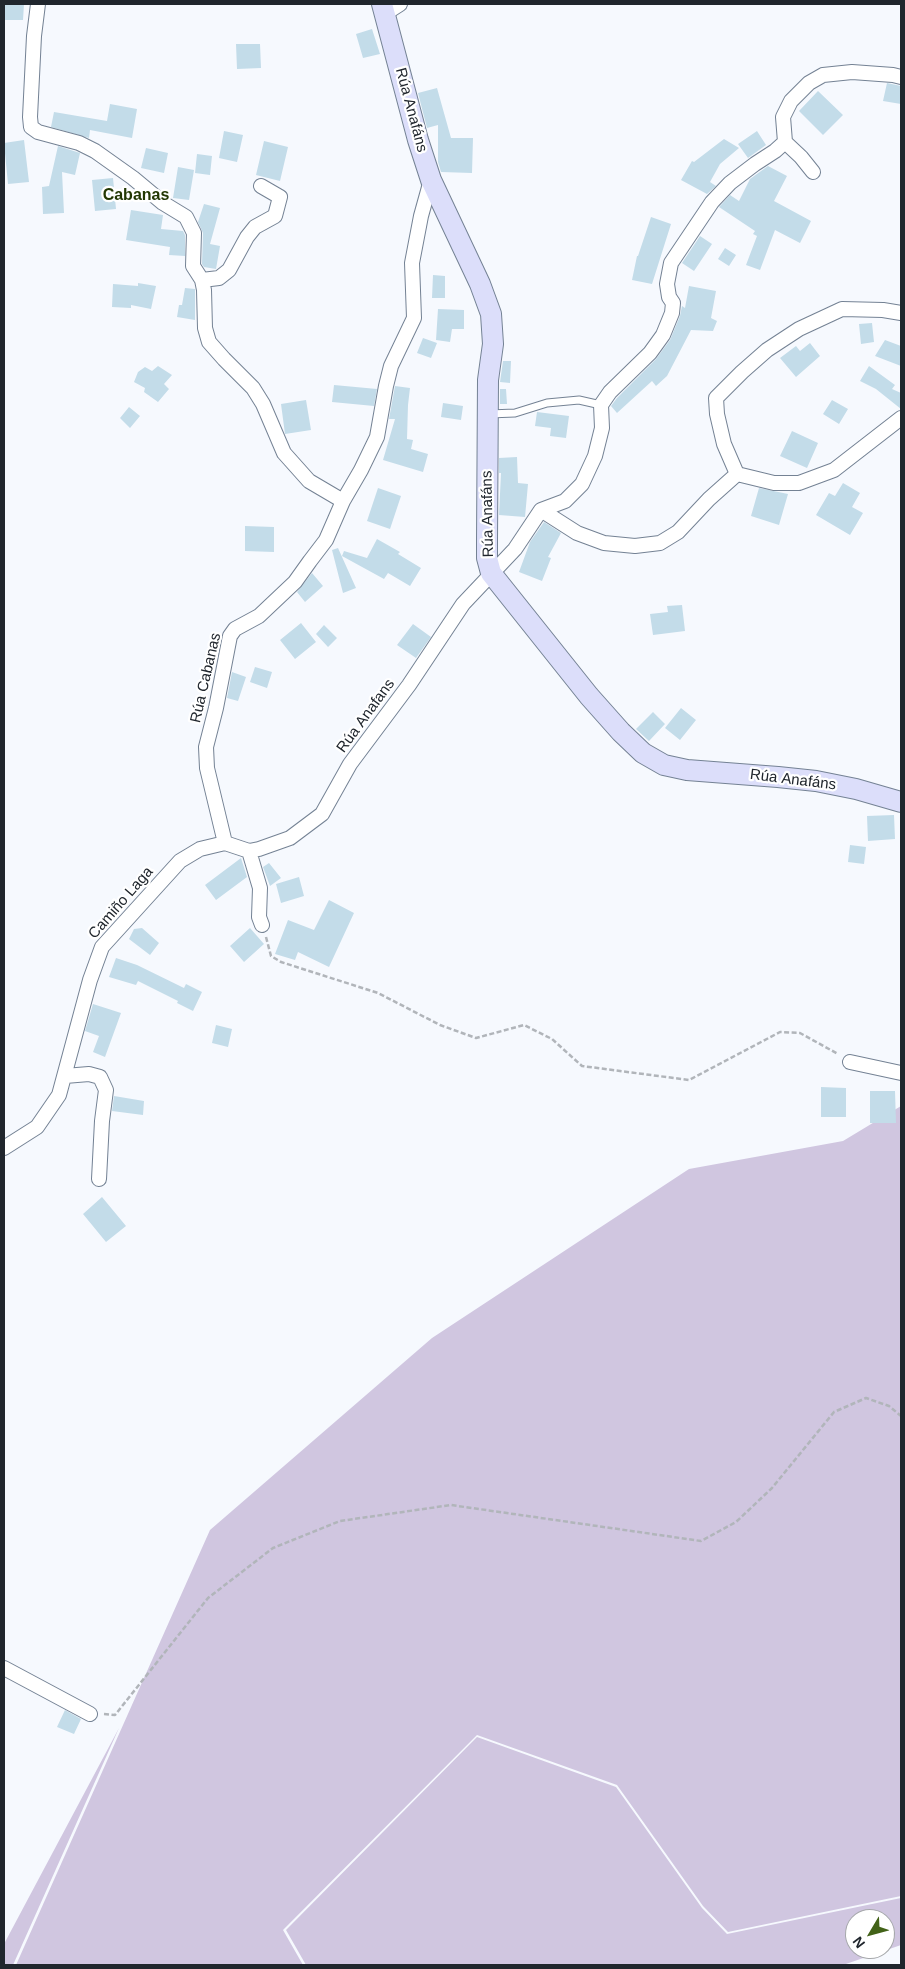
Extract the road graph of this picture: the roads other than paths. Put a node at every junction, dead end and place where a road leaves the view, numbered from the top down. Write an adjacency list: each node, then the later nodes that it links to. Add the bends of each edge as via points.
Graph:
1 (38, 4): 8 (street, via 31,127 95,151 186,217 194,233 192,266)
2 (389, 7): 6 (street, Rúa Anafáns, via 418,140)
3 (901, 77): 4 (street, via 852,72 823,75 809,83 791,101 782,118)
4 (785, 142): 5 (street); 10 (street, via 730,182 712,202 672,263 667,284 673,303 672,313 663,336)
5 (813, 172)
6 (431, 180): 11 (street, Rúa Anafáns, via 491,314 493,344); 14 (street, Rúa Cabanas, via 412,263 414,318 391,366 377,437)
7 (261, 186): 8 (street, via 280,197 275,216 255,227 247,236 229,270 218,278)
8 (202, 280): 14 (street, via 209,342 253,388 284,453 309,481)
9 (901, 313): 13 (street, via 842,309 799,329 742,372 716,398 724,444)
10 (601, 405): 11 (lane, via 579,400 546,403 516,413); 15 (street, via 602,428 598,447 582,484 565,502)
11 (488, 414): 16 (street, Rúa Anafáns, via 487,558)
12 (901, 418): 13 (street, via 834,470 799,483 774,483)
13 (737, 474): 15 (street, via 678,532 660,543 635,546 604,543 578,533)
14 (343, 501): 18 (street, Rúa Cabanas, via 326,540 294,582 259,616 235,629 230,636 206,747 207,768)
15 (541, 510): 16 (street, Rúa Anafans, via 515,549)
16 (491, 573): 17 (street, Rúa Anafáns, via 621,732 643,753 664,765 687,770 816,781); 19 (street, Rúa Anafans, via 463,604 350,764 322,814 290,838)
17 (901, 802)
18 (226, 843): 19 (street); 23 (street, Camiño Laga, via 200,849 180,860 102,947)
19 (249, 851): 20 (street, via 260,888 259,917)
20 (262, 925)
21 (850, 1062): 22 (street)
22 (901, 1072)
23 (65, 1076): 24 (street, Camiño Laga, via 59,1095 37,1127); 25 (street, via 89,1074 100,1077 106,1090)
24 (4, 1148)
25 (99, 1179)
26 (4, 1668): 27 (street)
27 (90, 1714)

